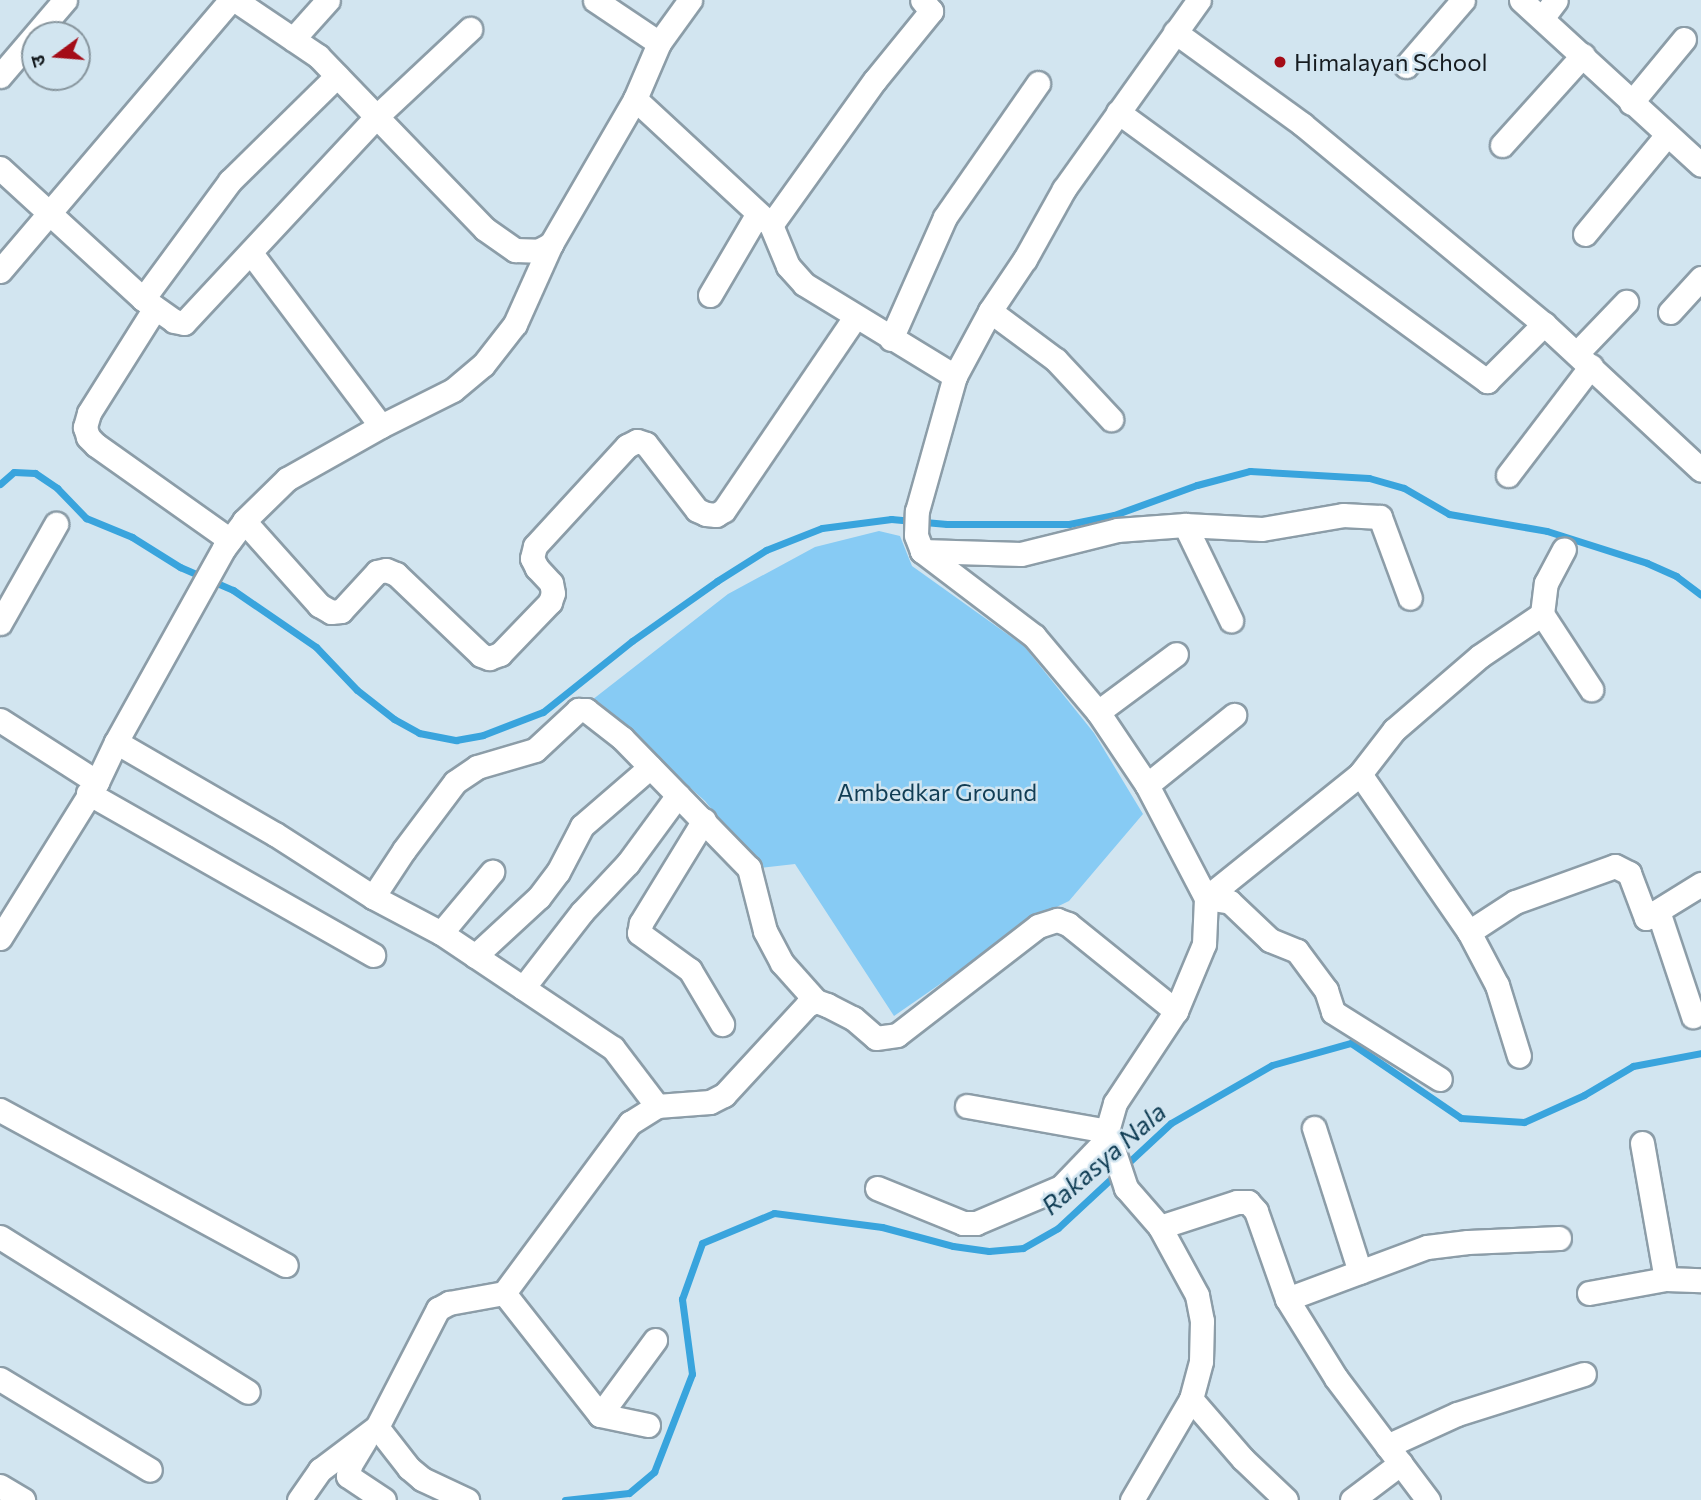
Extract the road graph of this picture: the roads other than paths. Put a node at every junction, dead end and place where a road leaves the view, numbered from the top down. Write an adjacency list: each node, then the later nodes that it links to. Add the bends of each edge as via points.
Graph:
1 (65, 0): 18 (street)
2 (233, 0): 13 (street); 29 (street)
3 (328, 0): 13 (street)
4 (595, 0): 15 (street)
5 (690, 0): 15 (street)
6 (922, 0): 30 (street, via 931,11)
7 (1199, 0): 12 (street)
8 (1463, 0): 17 (street)
9 (1521, 0): 10 (street)
10 (1550, 8): 16 (street)
11 (470, 29): 24 (street)
12 (1175, 32): 23 (street); 42 (street, via 1302,124)
13 (293, 39): 19 (street)
14 (1684, 39): 22 (street)
15 (659, 43): 21 (street)
16 (1583, 55): 22 (street); 26 (street)
17 (1406, 66)
18 (0, 76)
19 (337, 76): 24 (street); 38 (street, via 230,181)
20 (1038, 83): 43 (street, via 945,217)
21 (635, 99): 30 (street); 32 (street)
22 (1631, 103): 25 (street)
23 (1118, 112): 39 (street, via 1064,189); 42 (street, via 1487,381)
24 (376, 117): 32 (street, via 485,229 514,250 538,251); 33 (street)
25 (1667, 135): 27 (street); 31 (street)
26 (1502, 145)
27 (1701, 165)
28 (0, 168): 29 (street)
29 (49, 212): 34 (street); 38 (street)
30 (764, 220): 36 (street); 41 (street, via 796,276)
31 (1585, 234)
32 (551, 244): 47 (street, via 514,324 483,365 453,390)
33 (251, 253): 38 (street, via 184,323); 47 (street)
34 (0, 271)
35 (1701, 278): 40 (street)
36 (710, 295)
37 (1626, 302): 44 (street)
38 (149, 304): 54 (street, via 85,427 96,445)
39 (990, 311): 45 (street); 46 (street, via 1056,360)
40 (1670, 312)
41 (855, 317): 43 (street); 50 (street, via 724,510 716,515 697,510 646,444 638,441 627,446 535,547 537,568 551,583 550,602 500,654 489,658 386,570 377,572 341,611 331,612 319,605)
42 (1544, 324): 44 (street)
43 (891, 339): 45 (street)
44 (1584, 360): 48 (street); 49 (street)
45 (955, 376): 53 (street, via 917,511)
46 (1111, 419)
47 (381, 426): 50 (street, via 287,480)
48 (1701, 470)
49 (1508, 475)
50 (244, 521): 54 (street)
51 (56, 524): 59 (street)
52 (1185, 525): 53 (street, via 1117,530 1021,554); 56 (street, via 1262,529 1343,515 1380,517); 58 (street)
53 (919, 543): 62 (street, via 1034,636)
54 (227, 544): 65 (street)
55 (1564, 549): 57 (street, via 1546,583)
56 (1410, 598)
57 (1542, 614): 61 (street); 67 (street, via 1480,656 1394,730)
58 (1231, 620)
59 (0, 622)
60 (1177, 654): 62 (street)
61 (1591, 689)
62 (1098, 712): 68 (street)
63 (1234, 715): 68 (street)
64 (0, 720): 69 (street)
65 (116, 742): 69 (street); 74 (street)
66 (650, 766): 70 (street); 74 (street, via 586,710 578,710 536,750 477,767 456,782); 81 (street, via 582,826 539,897)
67 (1360, 774): 75 (street); 77 (street)
68 (1147, 785): 75 (street)
69 (92, 788): 79 (street); 80 (street)
70 (678, 795): 71 (street); 82 (street, via 628,863 582,912)
71 (704, 820): 84 (street, via 749,869 765,931 782,963); 87 (street, via 640,923 639,933 690,970)
72 (492, 872): 78 (street)
73 (1701, 884): 76 (street)
74 (373, 897): 78 (street)
75 (1206, 898): 85 (street, via 1204,944); 89 (street, via 1230,902 1270,940 1297,951 1326,990 1333,1012)
76 (1658, 911): 77 (street, via 1646,918 1629,873 1615,866 1515,902); 83 (street)
77 (1469, 932): 88 (street, via 1497,985)
78 (441, 933): 81 (street)
79 (0, 938)
80 (373, 954)
81 (475, 956): 82 (street)
82 (523, 988): 90 (street, via 613,1048)
83 (1693, 988): 86 (street)
84 (816, 1001): 85 (street, via 853,1018 876,1038 897,1035 1038,926 1057,920 1068,924); 90 (street, via 801,1010 724,1095 710,1102)
85 (1176, 1011): 94 (street, via 1115,1103)
86 (1693, 1016)
87 (722, 1024)
88 (1519, 1056)
89 (1440, 1079)
90 (657, 1106): 104 (street, via 630,1123)
91 (967, 1106): 94 (street)
92 (0, 1110): 100 (street)
93 (1314, 1128): 101 (street)
94 (1109, 1137): 96 (street, via 1061,1186 976,1223 956,1220); 97 (street, via 1126,1188)
95 (1642, 1143): 102 (street)
96 (877, 1188)
97 (1160, 1227): 106 (street, via 1248,1202 1256,1211); 111 (street, via 1196,1295 1202,1321 1201,1362)
98 (0, 1237): 110 (street)
99 (1559, 1238): 101 (street, via 1427,1247)
100 (286, 1265)
101 (1360, 1272): 106 (street)
102 (1666, 1279): 103 (street); 105 (street)
103 (1701, 1280)
104 (504, 1293): 112 (street); 114 (street, via 438,1309)
105 (1589, 1293)
106 (1287, 1299): 115 (street, via 1336,1378)
107 (655, 1340): 112 (street)
108 (1584, 1374): 115 (street, via 1457,1414)
109 (0, 1379): 116 (street)
110 (248, 1392)
111 (1191, 1399): 122 (street); 123 (street, via 1242,1459)
112 (600, 1415): 113 (street)
113 (648, 1425)
114 (372, 1432): 119 (street, via 320,1471); 120 (street, via 350,1465 348,1476); 121 (street, via 422,1479)
115 (1394, 1455): 124 (street); 125 (street)
116 (150, 1470)
117 (0, 1486): 118 (street)
118 (23, 1500)
119 (299, 1500)
120 (384, 1500)
121 (467, 1500)
122 (1132, 1500)
123 (1286, 1500)
124 (1352, 1500)
125 (1428, 1500)

